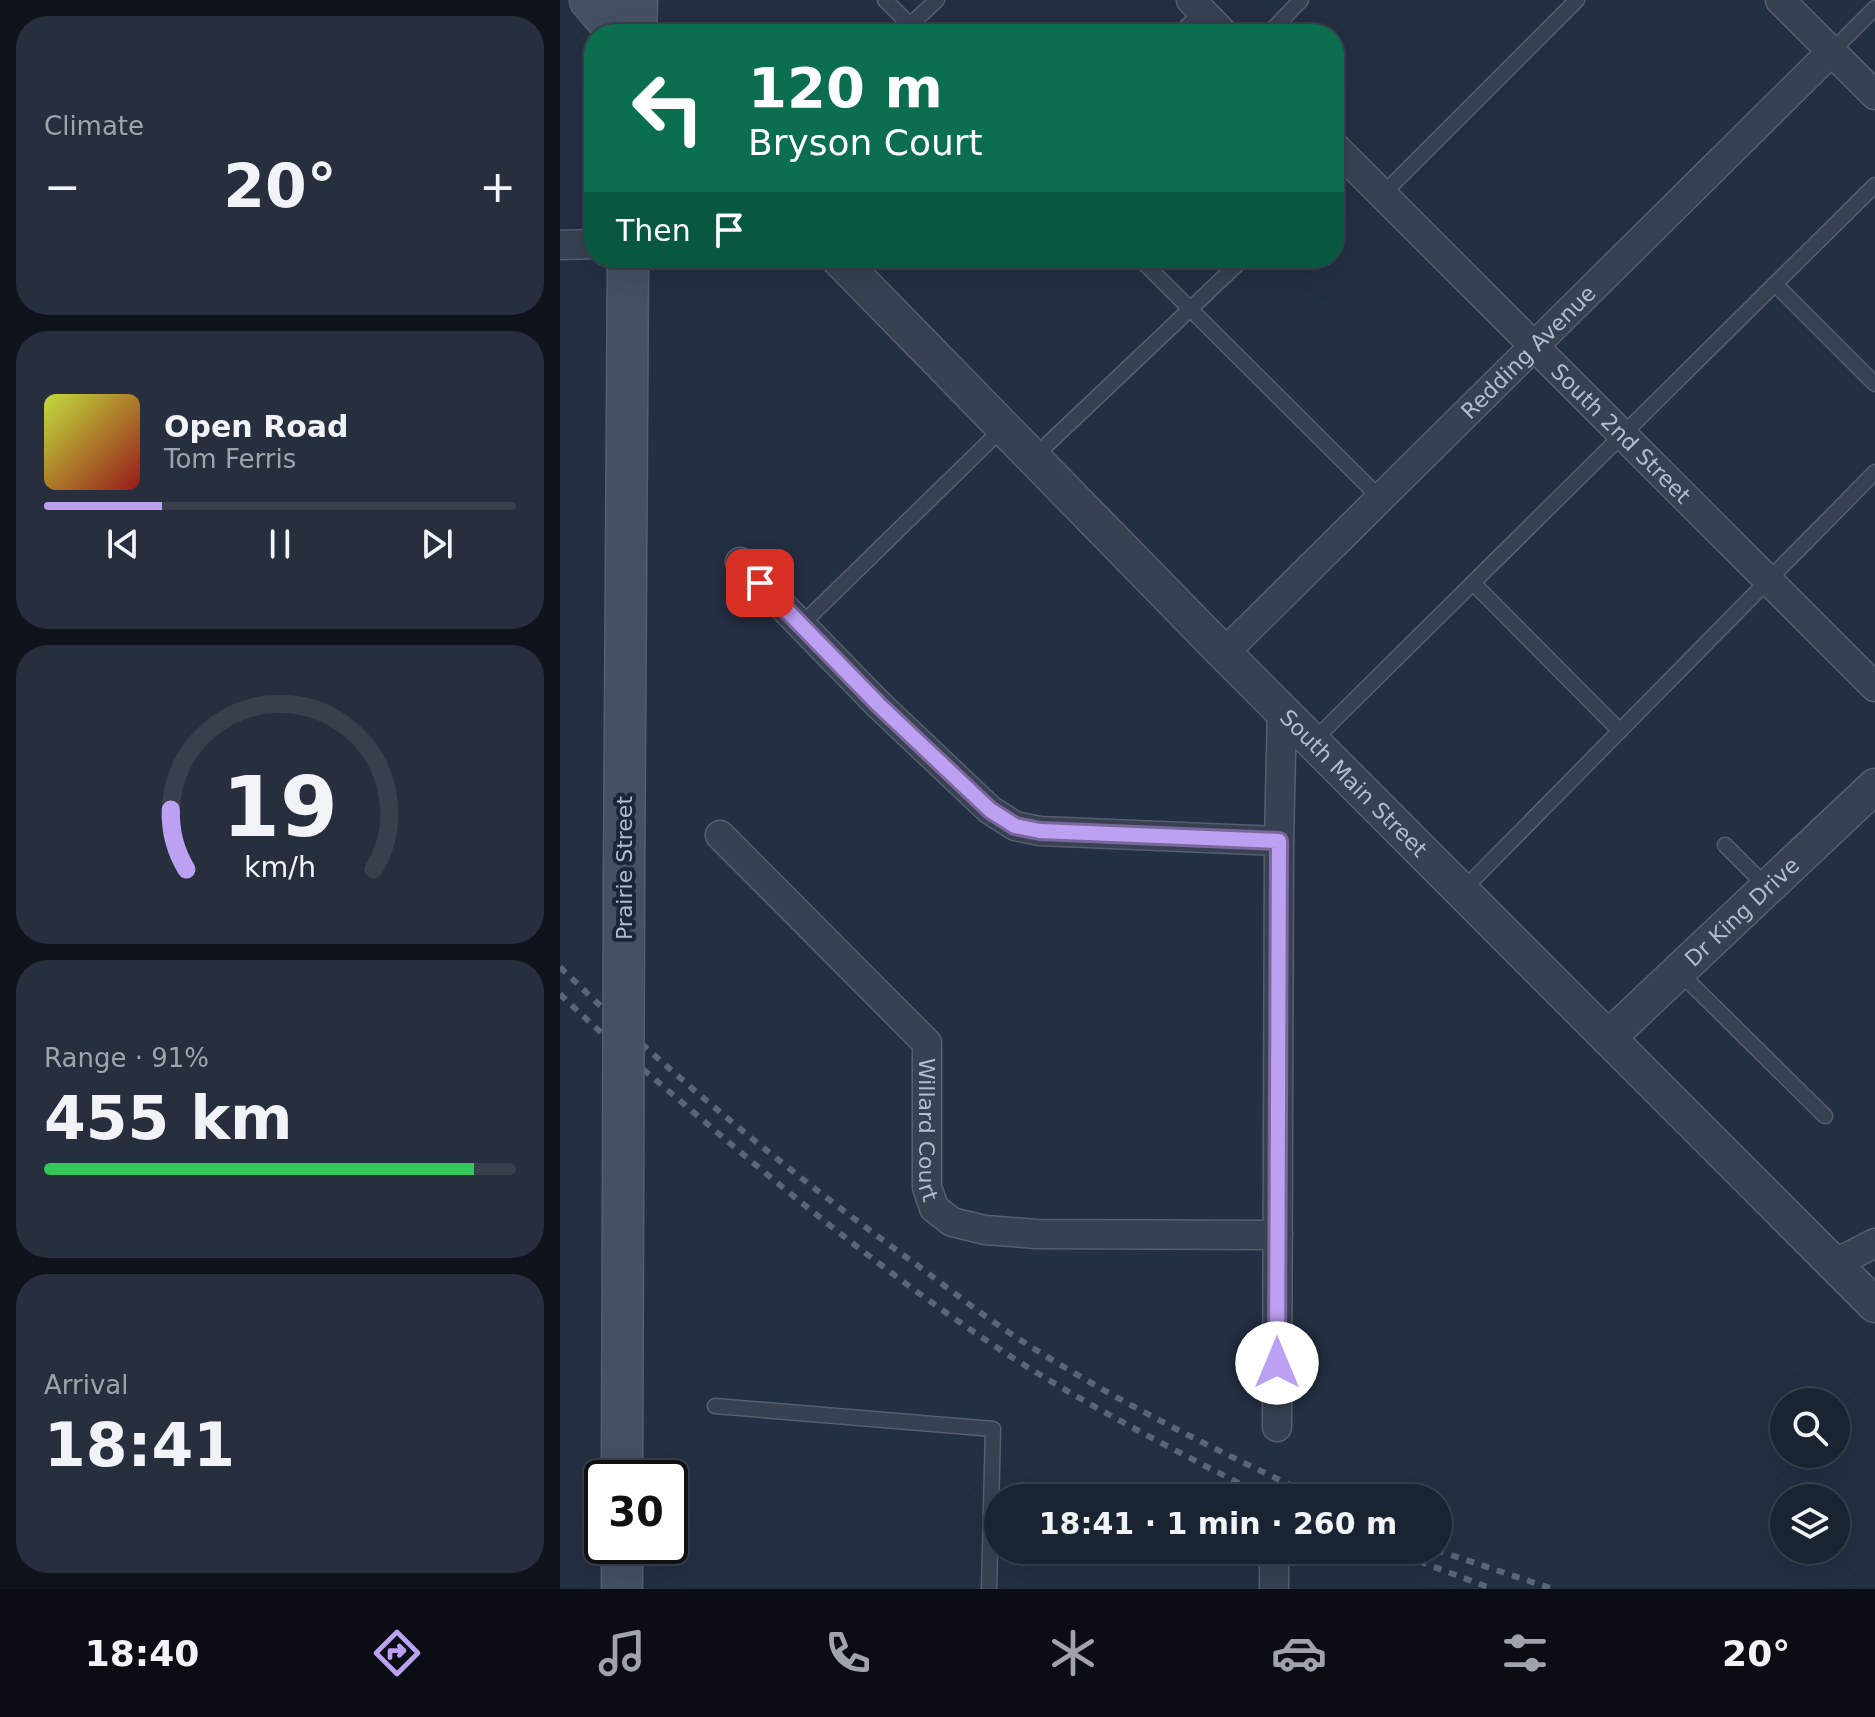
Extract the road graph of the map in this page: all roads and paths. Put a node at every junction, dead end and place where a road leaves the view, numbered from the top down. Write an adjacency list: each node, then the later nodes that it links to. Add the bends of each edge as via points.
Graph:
1 (590, 0): 10 (main road)
2 (637, 0): 11 (main road)
3 (885, 0): 12 (lane)
4 (937, 0): 13 (lane)
5 (1301, 0): 16 (lane)
6 (1577, 0): 21 (lane)
7 (1780, 0): 17 (street)
8 (1197, 6): 14 (lane); 15 (street)
9 (1875, 8): 17 (lane)
10 (610, 24)
11 (636, 24)
12 (908, 24)
13 (919, 24)
14 (1185, 24)
15 (1214, 24)
16 (1278, 24)
17 (1832, 51): 18 (street); 30 (street, Redding Avenue)
18 (1875, 95)
19 (1344, 162): 21 (street, South 2nd Street)
20 (1875, 185): 28 (lane)
21 (1383, 194): 30 (street, South 2nd Street)
22 (584, 244): 23 (street)
23 (560, 245)
24 (628, 268): 61 (main road, Prairie Street, bridge)
25 (848, 268): 32 (street, South Main Street)
26 (1149, 268): 29 (lane)
27 (1234, 268): 29 (lane)
28 (1775, 284): 31 (lane); 33 (lane)
29 (1190, 311): 34 (lane); 36 (lane)
30 (1532, 345): 33 (street, South 2nd Street); 36 (street, Redding Avenue)
31 (1875, 384)
32 (1004, 427): 34 (street, South Main Street); 40 (lane)
33 (1623, 435): 38 (street, South 2nd Street); 39 (lane)
34 (1034, 457): 41 (street, South Main Street)
35 (1875, 472): 38 (lane)
36 (1379, 497): 41 (street, Redding Avenue)
37 (740, 562): 40 (street)
38 (1768, 580): 42 (street, South 2nd Street); 44 (lane)
39 (1473, 583): 44 (lane); 45 (lane)
40 (801, 625): 48 (street, via 990,810 1015,826)
41 (1224, 653): 43 (street, South Main Street)
42 (1875, 687)
43 (1282, 711): 45 (street, South Main Street); 48 (street)
44 (1620, 731): 51 (lane)
45 (1312, 741): 51 (street, South Main Street)
46 (1875, 786): 50 (street, Dr King Drive)
47 (720, 835): 55 (street, Willard Court, via 927,1043 927,1187 934,1208 952,1222 1037,1234)
48 (1279, 841): 55 (street)
49 (1725, 845): 50 (lane)
50 (1767, 888): 52 (street, Dr King Drive)
51 (1462, 892): 53 (street, South Main Street)
52 (1679, 972): 53 (street, Dr King Drive); 54 (lane)
53 (1608, 1038): 57 (street, South Main Street)
54 (1825, 1116)
55 (1278, 1235): 60 (street)
56 (1875, 1243): 57 (street)
57 (1834, 1264): 58 (street, South Main Street)
58 (1875, 1305)
59 (715, 1406): 65 (lane, via 993,1429)
60 (1277, 1427)
61 (622, 1460)
62 (622, 1564): 64 (main road)
63 (1274, 1564): 66 (street)
64 (622, 1589)
65 (989, 1589)
66 (1274, 1589)

